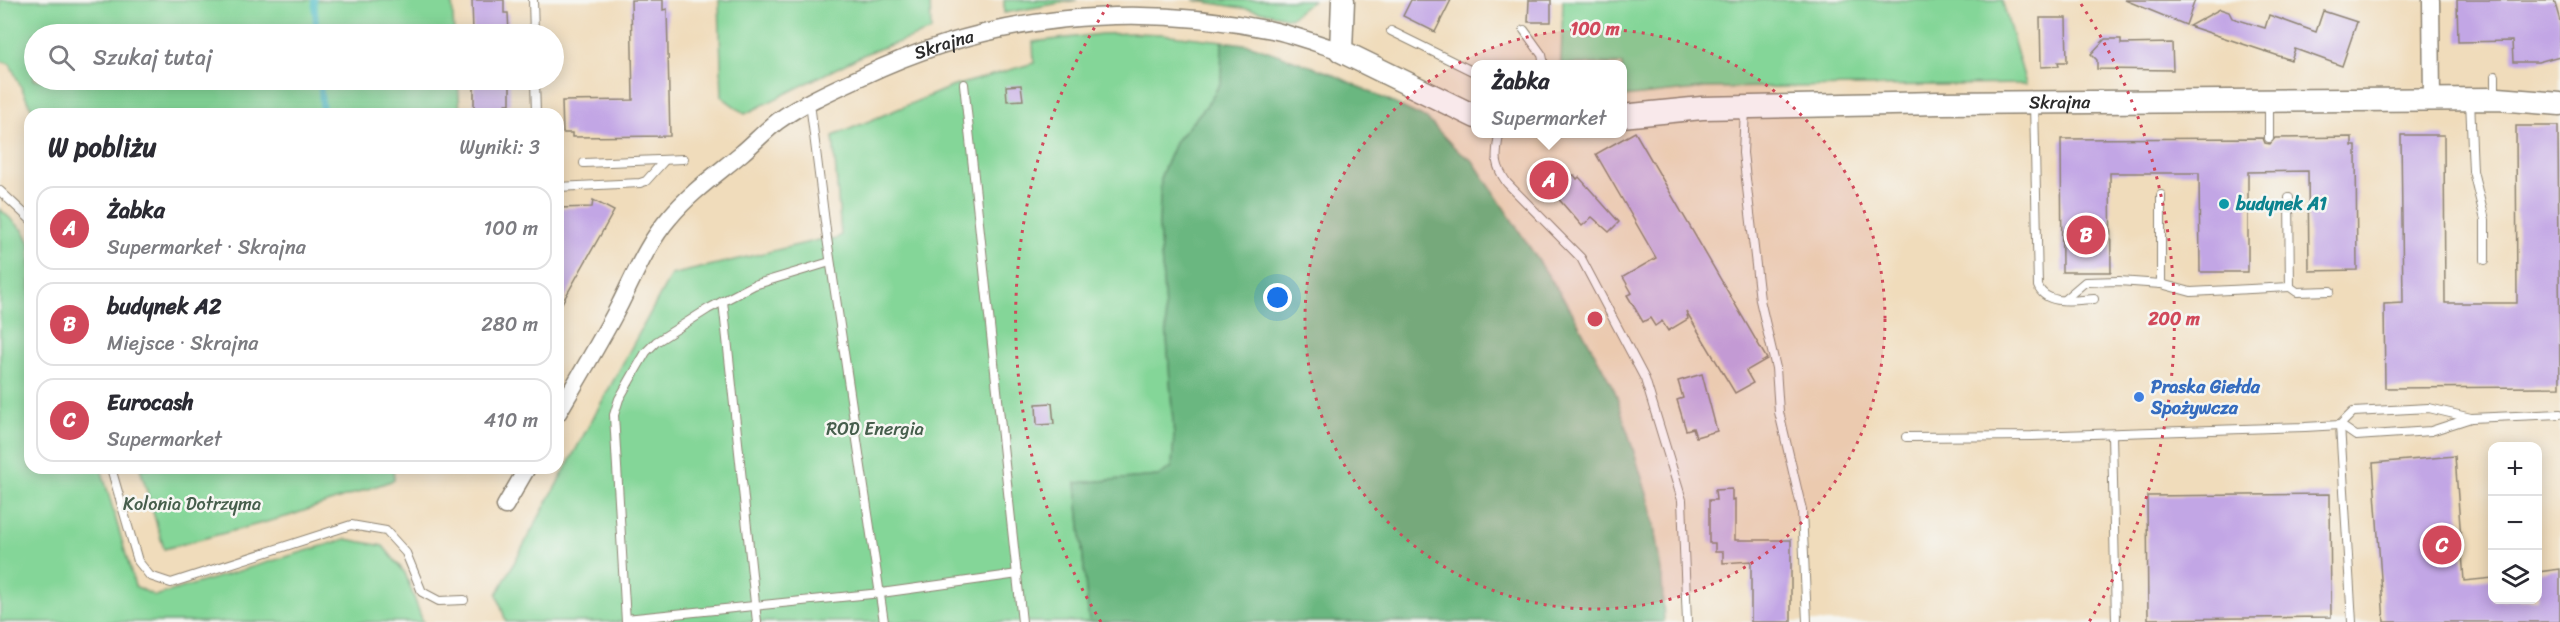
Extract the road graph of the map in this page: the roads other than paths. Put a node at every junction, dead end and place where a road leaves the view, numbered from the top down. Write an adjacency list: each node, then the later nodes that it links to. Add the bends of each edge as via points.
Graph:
1 (533, 0): 4 (lane)
2 (1343, 0): 7 (street)
3 (2432, 0): 15 (street)
4 (534, 24)
5 (1524, 30): 8 (lane)
6 (1391, 31): 9 (lane)
7 (1341, 51): 19 (street, Skrajna, via 1273,31 1195,18 1122,14 1071,18 1004,28 942,44 881,67); 23 (street, Skrajna)
8 (1543, 60)
9 (1471, 71)
10 (2495, 76): 14 (lane)
11 (964, 84): 52 (lane)
12 (2560, 87): 14 (street, Skrajna)
13 (535, 90): 22 (lane)
14 (2497, 99): 16 (street, Skrajna); 20 (street, Skrajna)
15 (2432, 100): 16 (street, Skrajna); 17 (street, Skrajna)
16 (2470, 100): 35 (lane, via 2473,171 2485,220)
17 (2269, 101): 18 (street, Skrajna); 26 (lane)
18 (2034, 102): 21 (street, Skrajna); 41 (lane, via 2038,286 2041,293 2052,299)
19 (810, 103): 36 (lane); 43 (street, Skrajna, via 779,121 702,183 671,214 647,250)
20 (2560, 104)
21 (1745, 107): 24 (street, Skrajna); 61 (lane, via 1743,153 1760,300 1776,368 1779,412 1802,510)
22 (536, 108)
23 (1471, 115)
24 (1627, 116)
25 (1498, 138): 60 (lane, via 1499,172 1581,258 1645,379 1682,500)
26 (2269, 138)
27 (684, 159): 28 (lane)
28 (664, 161): 29 (lane); 30 (lane, via 640,183)
29 (584, 163)
30 (564, 187)
31 (0, 192): 34 (lane)
32 (2161, 195): 37 (lane)
33 (2289, 198): 38 (lane)
34 (24, 214)
35 (2485, 260)
36 (830, 262): 42 (lane, via 754,285); 53 (lane)
37 (2161, 284): 38 (lane, via 2191,292); 41 (lane, via 2085,282)
38 (2290, 287): 39 (lane, via 2297,292)
39 (2330, 291)
40 (2094, 299): 41 (lane)
41 (2064, 300)
42 (723, 301): 55 (lane); 56 (lane, via 646,352 614,415)
43 (564, 402)
44 (2560, 414): 45 (lane)
45 (2471, 418): 46 (lane, via 2431,431 2356,436); 46 (lane, via 2429,408 2354,412)
46 (2340, 425): 47 (lane); 63 (lane)
47 (2112, 434): 48 (lane); 62 (lane)
48 (1906, 437)
49 (113, 474): 54 (lane, via 138,561 150,576 171,583 351,525 386,531 406,553 422,592 439,601)
50 (524, 474): 51 (street)
51 (505, 506)
52 (1018, 574): 53 (lane); 59 (lane)
53 (881, 593): 55 (lane); 58 (lane)
54 (464, 600)
55 (755, 605): 56 (lane); 57 (lane)
56 (626, 620)
57 (757, 622)
58 (884, 622)
59 (1022, 622)
60 (1687, 622)
61 (1807, 622)
62 (2116, 622)
63 (2352, 622)

